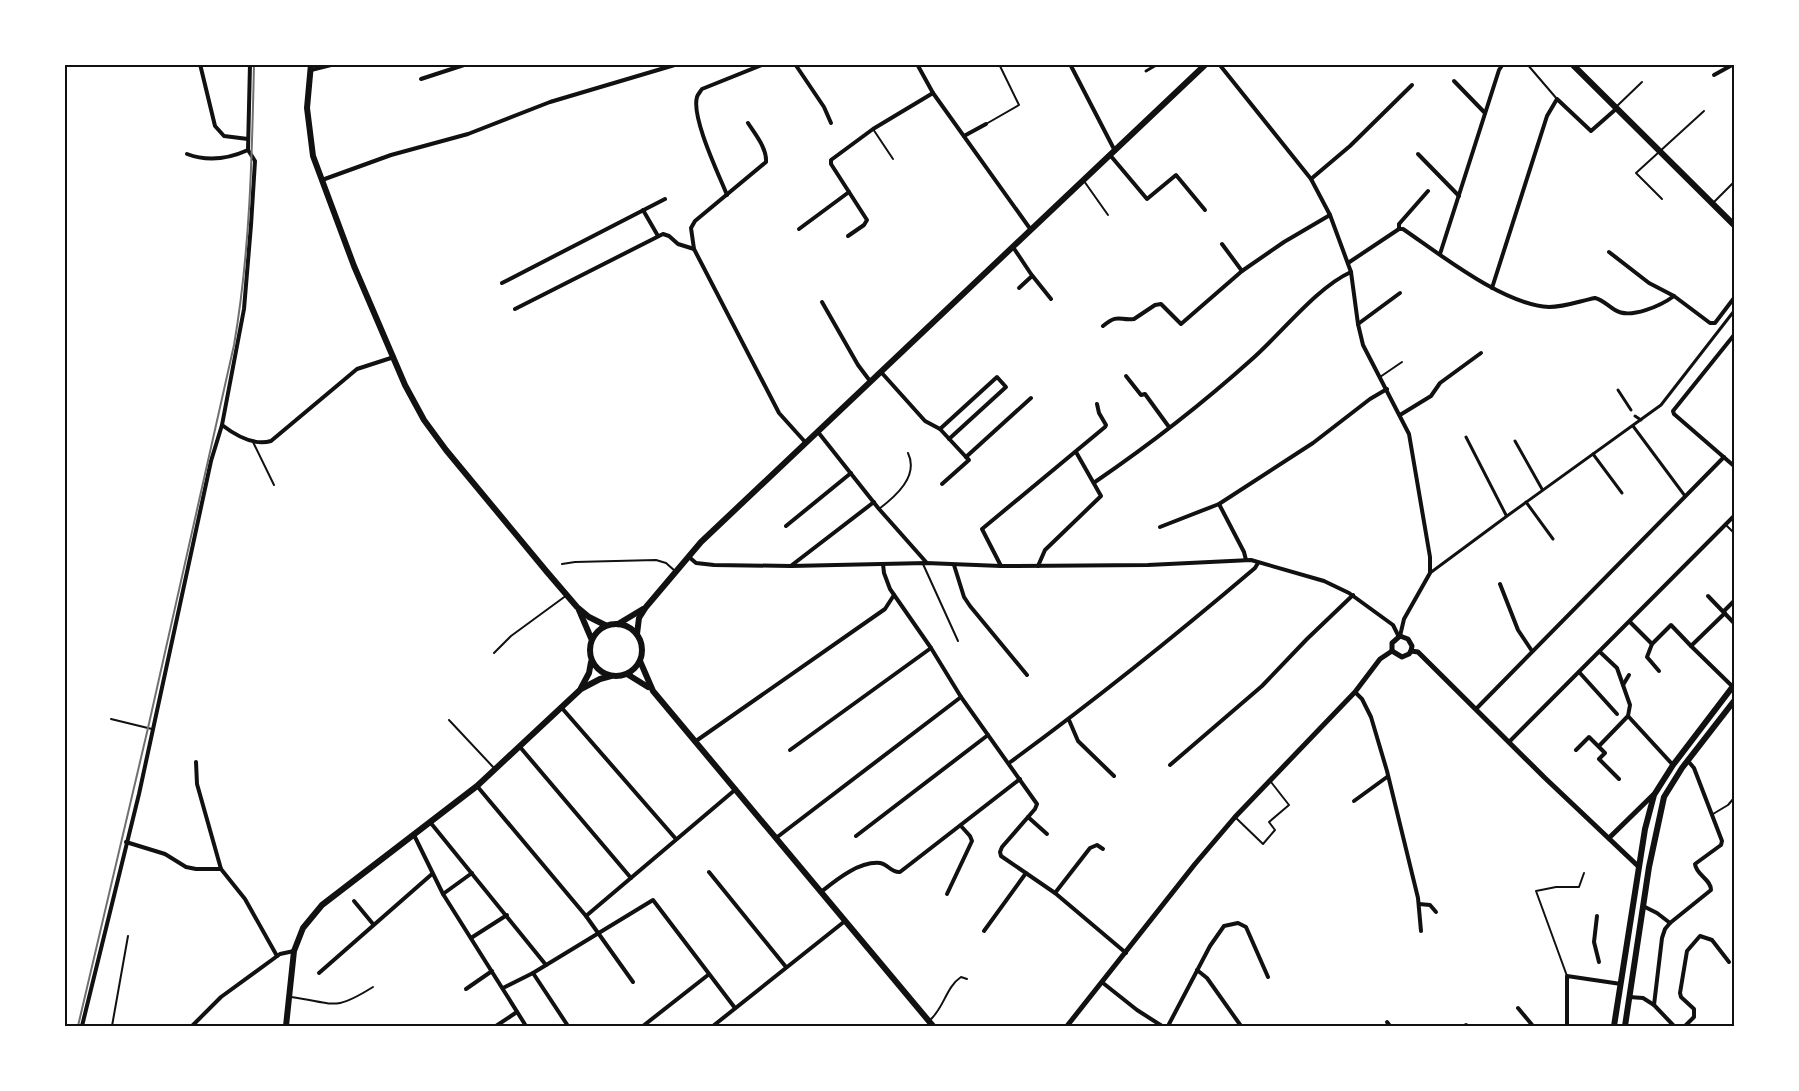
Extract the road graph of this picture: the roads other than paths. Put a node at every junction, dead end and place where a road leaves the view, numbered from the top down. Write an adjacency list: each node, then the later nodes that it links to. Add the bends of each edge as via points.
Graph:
1 (200, 64): 35 (street, via 215,126 224,136)
2 (250, 64): 35 (street)
3 (335, 64): 18 (street)
4 (467, 64): 21 (street)
5 (678, 64): 43 (street, via 549,102 468,134)
6 (764, 64): 48 (street, via 702,89 697,97 703,134)
7 (795, 64): 31 (street)
8 (917, 64): 25 (street)
9 (999, 64): 32 (lane, via 1019,105)
10 (1070, 64): 38 (street)
11 (1158, 64): 19 (street)
12 (1206, 64): 38 (main road)
13 (1219, 64): 42 (street)
14 (1503, 64): 29 (street)
15 (1527, 64): 26 (lane)
16 (1572, 64): 27 (main road)
17 (1734, 64): 20 (street)
18 (311, 67): 43 (main road, via 309,133)
19 (1146, 71)
20 (1714, 75)
21 (421, 79)
22 (1454, 81): 29 (street)
23 (1642, 82): 27 (lane)
24 (1412, 85): 42 (street)
25 (933, 93): 33 (street); 34 (street)
26 (1557, 99): 27 (street, via 1591,131); 74 (street, via 1547,116)
27 (1616, 108): 37 (main road)
28 (1704, 111): 37 (lane)
29 (1485, 113): 49 (street)
30 (748, 123): 48 (street, via 764,150 766,162)
31 (831, 123)
32 (986, 123): 34 (street)
33 (873, 129): 41 (lane); 47 (street, via 830,161)
34 (964, 136): 60 (street)
35 (248, 139): 36 (street)
36 (248, 150): 39 (street, via 211,160); 102 (street, via 255,161 250,245)
37 (1659, 150): 51 (lane, via 1636,172); 52 (main road)
38 (1112, 153): 44 (main road); 54 (street, via 1147,199 1176,175)
39 (187, 154)
40 (1418, 154): 49 (street)
41 (893, 159)
42 (1311, 179): 56 (street)
43 (321, 180): 88 (main road)
44 (1083, 180): 55 (lane); 60 (main road)
45 (1734, 182): 52 (lane)
46 (1428, 191): 59 (street, via 1399,224)
47 (849, 192): 58 (street); 62 (street, via 867,220)
48 (728, 195): 65 (street, via 692,224)
49 (1459, 196): 67 (street)
50 (665, 199): 53 (street)
51 (1662, 199)
52 (1712, 203): 57 (main road)
53 (643, 210): 61 (street); 72 (street)
54 (1205, 210)
55 (1108, 215)
56 (1330, 215): 68 (street); 69 (street)
57 (1734, 225)
58 (799, 229)
59 (1399, 229): 67 (street); 68 (street)
60 (1030, 230): 64 (main road)
61 (658, 236): 65 (street, via 669,236); 80 (street)
62 (848, 236)
63 (1222, 244): 69 (street)
64 (1013, 247): 71 (street); 90 (main road)
65 (694, 249): 111 (street, via 778,413)
66 (1609, 252): 76 (street, via 1649,283)
67 (1440, 254): 74 (street)
68 (1348, 263): 70 (street)
69 (1242, 271): 84 (street, via 1181,324 1161,304 1134,319 1120,317)
70 (1351, 272): 83 (street); 104 (street, via 1339,278 1250,362)
71 (1032, 276): 73 (street); 78 (street)
72 (502, 283)
73 (1018, 288)
74 (1492, 288): 76 (street, via 1520,301 1547,307 1599,298 1626,314 1662,304)
75 (1400, 293): 83 (street)
76 (1674, 296): 82 (street, via 1705,321)
77 (1734, 298): 82 (street)
78 (1051, 299)
79 (822, 302): 93 (street)
80 (515, 309)
81 (1734, 311): 85 (street)
82 (1715, 322): 85 (street)
83 (1358, 324): 92 (street)
84 (1103, 326)
85 (1721, 327): 101 (street, via 1661,405)
86 (1734, 335): 115 (street, via 1674,408 1674,414)
87 (1481, 353): 99 (street, via 1440,383 1431,396)
88 (394, 357): 109 (street, via 357,369 270,441); 149 (main road, via 424,420)
89 (1402, 362): 92 (lane)
90 (880, 372): 93 (main road); 105 (street, via 925,421)
91 (1126, 376): 104 (street)
92 (1380, 377): 94 (street)
93 (871, 382): 106 (main road)
94 (1387, 389): 99 (street); 127 (street)
95 (1618, 390): 98 (street)
96 (1031, 398): 116 (street)
97 (1097, 404): 112 (street, via 1106,425)
98 (1631, 410)
99 (1400, 415): 147 (street, via 1411,441)
100 (1635, 416): 101 (street)
101 (1641, 420): 103 (street)
102 (222, 425): 109 (street); 195 (street)
103 (1633, 426): 114 (street); 124 (street)
104 (1169, 427): 119 (street)
105 (940, 429): 108 (street); 108 (street, via 997,377 1006,387)
106 (818, 431): 111 (main road); 118 (street)
107 (1466, 437): 129 (street)
108 (949, 439): 116 (street)
109 (253, 441): 121 (lane)
110 (1515, 441): 122 (street)
111 (806, 443): 136 (main road)
112 (1076, 452): 119 (street); 144 (street, via 982,529)
113 (908, 453): 128 (lane, via 910,473 898,494)
114 (1593, 454): 122 (street); 123 (street)
115 (1724, 457): 117 (street); 124 (street)
116 (966, 458): 120 (street, via 969,460)
117 (1734, 466)
118 (851, 472): 125 (street); 132 (street)
119 (1095, 482): 145 (street, via 1100,499 1045,550)
120 (942, 484)
121 (274, 485)
122 (1542, 490): 126 (street)
123 (1622, 493)
124 (1685, 496): 170 (street)
125 (874, 502): 128 (street); 143 (street)
126 (1526, 502): 129 (street); 135 (street)
127 (1220, 504): 133 (street); 137 (street)
128 (879, 509): 139 (street)
129 (1507, 516): 147 (street)
130 (1734, 516): 131 (street)
131 (1726, 525): 134 (lane); 157 (street)
132 (786, 526)
133 (1160, 527)
134 (1734, 533)
135 (1553, 539)
136 (689, 557): 143 (street, via 696,563 714,565); 146 (main road)
137 (1246, 560): 138 (street); 145 (street)
138 (1258, 562): 151 (street, via 1324,581); 194 (street, via 1173,637)
139 (925, 563): 141 (street); 142 (street); 164 (lane)
140 (562, 564): 146 (lane, via 656,560)
141 (884, 564): 143 (street); 150 (street)
142 (954, 565): 144 (street); 178 (street, via 964,597)
143 (791, 566)
144 (1001, 566): 145 (street)
145 (1038, 566)
146 (676, 572): 155 (main road)
147 (1430, 573): 162 (street, via 1404,618)
148 (1500, 584): 170 (street, via 1518,630)
149 (567, 595): 154 (main road); 172 (lane)
150 (894, 595): 167 (street); 197 (street, via 885,609)
151 (1353, 595): 162 (street, via 1393,625); 206 (street, via 1262,686)
152 (1708, 596): 156 (street)
153 (1734, 602): 156 (street)
154 (577, 607): 160 (main road); 163 (main road)
155 (646, 607): 159 (main road); 161 (main road, via 639,618)
156 (1724, 612): 158 (street); 166 (street)
157 (1629, 621): 165 (street); 171 (street)
158 (1734, 623)
159 (618, 624): 160 (main road); 161 (main road)
160 (605, 625): 163 (main road)
161 (637, 634): 174 (main road, via 641,642)
162 (1399, 637): 168 (street, via 1392,643); 169 (street, via 1408,639)
163 (591, 638): 173 (main road)
164 (958, 641)
165 (1652, 644): 166 (street, via 1671,626); 175 (street, via 1647,657)
166 (1691, 646): 182 (street)
167 (931, 648): 186 (street); 201 (street)
168 (1392, 651): 169 (street, via 1402,657); 185 (street, via 1380,659)
169 (1411, 651): 189 (street, via 1418,652)
170 (1532, 651): 189 (street)
171 (1600, 652): 176 (street); 181 (street, via 1617,668)
172 (494, 653)
173 (591, 661): 180 (main road); 183 (main road)
174 (640, 661): 177 (main road); 184 (main road)
175 (1659, 670)
176 (1579, 672): 190 (street); 198 (street)
177 (627, 674): 180 (main road); 184 (main road)
178 (1027, 675)
179 (1629, 675): 181 (street)
180 (611, 676): 183 (main road)
181 (1623, 686): 191 (street, via 1630,705)
182 (1734, 686): 207 (main road)
183 (581, 689): 188 (main road)
184 (653, 691): 197 (main road)
185 (1355, 692): 210 (street, via 1371,717); 213 (street)
186 (961, 697): 196 (street); 227 (street)
187 (1734, 701): 203 (main road)
188 (561, 707): 200 (main road); 229 (street)
189 (1476, 709): 198 (street)
190 (1617, 714)
191 (1628, 716): 199 (street); 207 (street)
192 (111, 719): 195 (lane)
193 (448, 720): 208 (lane)
194 (1069, 720): 205 (street); 209 (street, via 1078,741)
195 (153, 729): 230 (street)
196 (988, 735): 205 (street); 226 (street)
197 (696, 741): 215 (main road)
198 (1509, 742): 228 (street)
199 (1599, 746): 202 (street, via 1590,737); 212 (street, via 1605,753 1599,759)
200 (520, 747): 208 (main road); 239 (street)
201 (790, 750)
202 (1576, 750)
203 (1687, 760): 219 (street); 246 (main road, via 1664,796)
204 (195, 762): 233 (street, via 197,784)
205 (1009, 763): 211 (street)
206 (1170, 765)
207 (1672, 765): 216 (main road)
208 (495, 769): 214 (main road)
209 (1114, 776)
210 (1387, 777): 218 (street); 245 (street)
211 (1020, 779): 220 (street, via 1036,804); 223 (street)
212 (1619, 779)
213 (1269, 780): 221 (street); 221 (lane, via 1289,805 1269,822 1275,830 1263,844)
214 (477, 786): 222 (main road); 249 (street)
215 (736, 789): 227 (main road); 229 (street)
216 (1654, 795): 228 (street); 232 (main road)
217 (1734, 798): 219 (lane)
218 (1354, 801)
219 (1713, 814): 252 (street, via 1721,845 1695,864 1711,890)
220 (1028, 817): 225 (street); 236 (street, via 1000,852)
221 (1236, 817): 260 (street)
222 (430, 822): 224 (main road); 235 (street)
223 (961, 825): 240 (street, via 900,872 873,863 848,873); 243 (street, via 972,841)
224 (414, 834): 238 (street); 259 (main road, via 322,905 303,928)
225 (1047, 834)
226 (856, 836)
227 (776, 838): 240 (main road)
228 (1609, 838): 232 (street)
229 (676, 839): 239 (street)
230 (126, 842): 233 (street, via 165,854 186,867); 290 (street)
231 (1103, 849): 241 (street, via 1097,845 1090,848)
232 (1639, 867): 278 (main road)
233 (221, 869): 261 (street, via 245,899)
234 (709, 872): 265 (street)
235 (472, 873): 242 (street); 248 (street)
236 (1026, 873): 241 (street); 254 (street)
237 (1584, 873): 272 (lane, via 1579,887 1536,891)
238 (432, 874): 242 (street); 253 (street)
239 (631, 878): 249 (street)
240 (821, 892): 251 (main road)
241 (1055, 893): 260 (street)
242 (442, 894): 258 (street)
243 (947, 894)
244 (354, 901): 253 (street)
245 (1419, 904): 247 (street, via 1430,905); 255 (street)
246 (1643, 906): 252 (street); 283 (main road)
247 (1436, 912)
248 (507, 915): 258 (street); 264 (street)
249 (586, 916): 256 (street)
250 (1597, 916): 262 (street, via 1594,942)
251 (845, 921): 265 (street); 289 (main road)
252 (1670, 923): 284 (street, via 1662,938)
253 (374, 924): 269 (street)
254 (984, 931)
255 (1422, 931)
256 (599, 933): 264 (street); 271 (street, via 653,900); 276 (street)
257 (128, 936): 291 (lane)
258 (471, 938): 267 (street)
259 (294, 951): 261 (street); 282 (main road)
260 (1126, 953): 277 (street)
261 (277, 956): 292 (street, via 213,1003)
262 (1599, 962)
263 (1729, 962): 309 (street, via 1712,940 1700,936 1687,951 1680,993 1694,1009 1694,1017)
264 (546, 965): 270 (street)
265 (786, 967): 285 (street)
266 (1197, 970): 273 (street, via 1224,926 1238,923 1252,936); 301 (street); 302 (street)
267 (492, 971): 280 (street); 281 (street)
268 (1598, 972): 275 (street)
269 (319, 973)
270 (533, 973): 280 (street); 296 (street)
271 (708, 975): 285 (street); 297 (street)
272 (1567, 976): 275 (street); 305 (street)
273 (1268, 977)
274 (967, 979): 289 (lane, via 961,977 956,981)
275 (1596, 979): 278 (street)
276 (633, 982)
277 (1102, 983): 299 (street); 300 (street)
278 (1621, 984): 306 (main road)
279 (373, 987): 282 (lane, via 340,1005)
280 (503, 988): 287 (street)
281 (466, 989)
282 (289, 997): 293 (main road)
283 (1629, 997): 284 (street, via 1643,998); 307 (main road)
284 (1654, 1005): 308 (street)
285 (735, 1008): 298 (street)
286 (1518, 1008): 304 (street)
287 (517, 1012): 294 (street); 295 (street)
288 (1387, 1022): 303 (street)
289 (930, 1024)
290 (82, 1026)
291 (112, 1026)
292 (192, 1026)
293 (286, 1026)
294 (496, 1026)
295 (526, 1026)
296 (568, 1026)
297 (643, 1026)
298 (713, 1026)
299 (1067, 1026)
300 (1162, 1026)
301 (1168, 1026)
302 (1241, 1026)
303 (1390, 1026)
304 (1533, 1026)
305 (1567, 1026)
306 (1614, 1026)
307 (1624, 1026)
308 (1674, 1026)
309 (1685, 1026)

